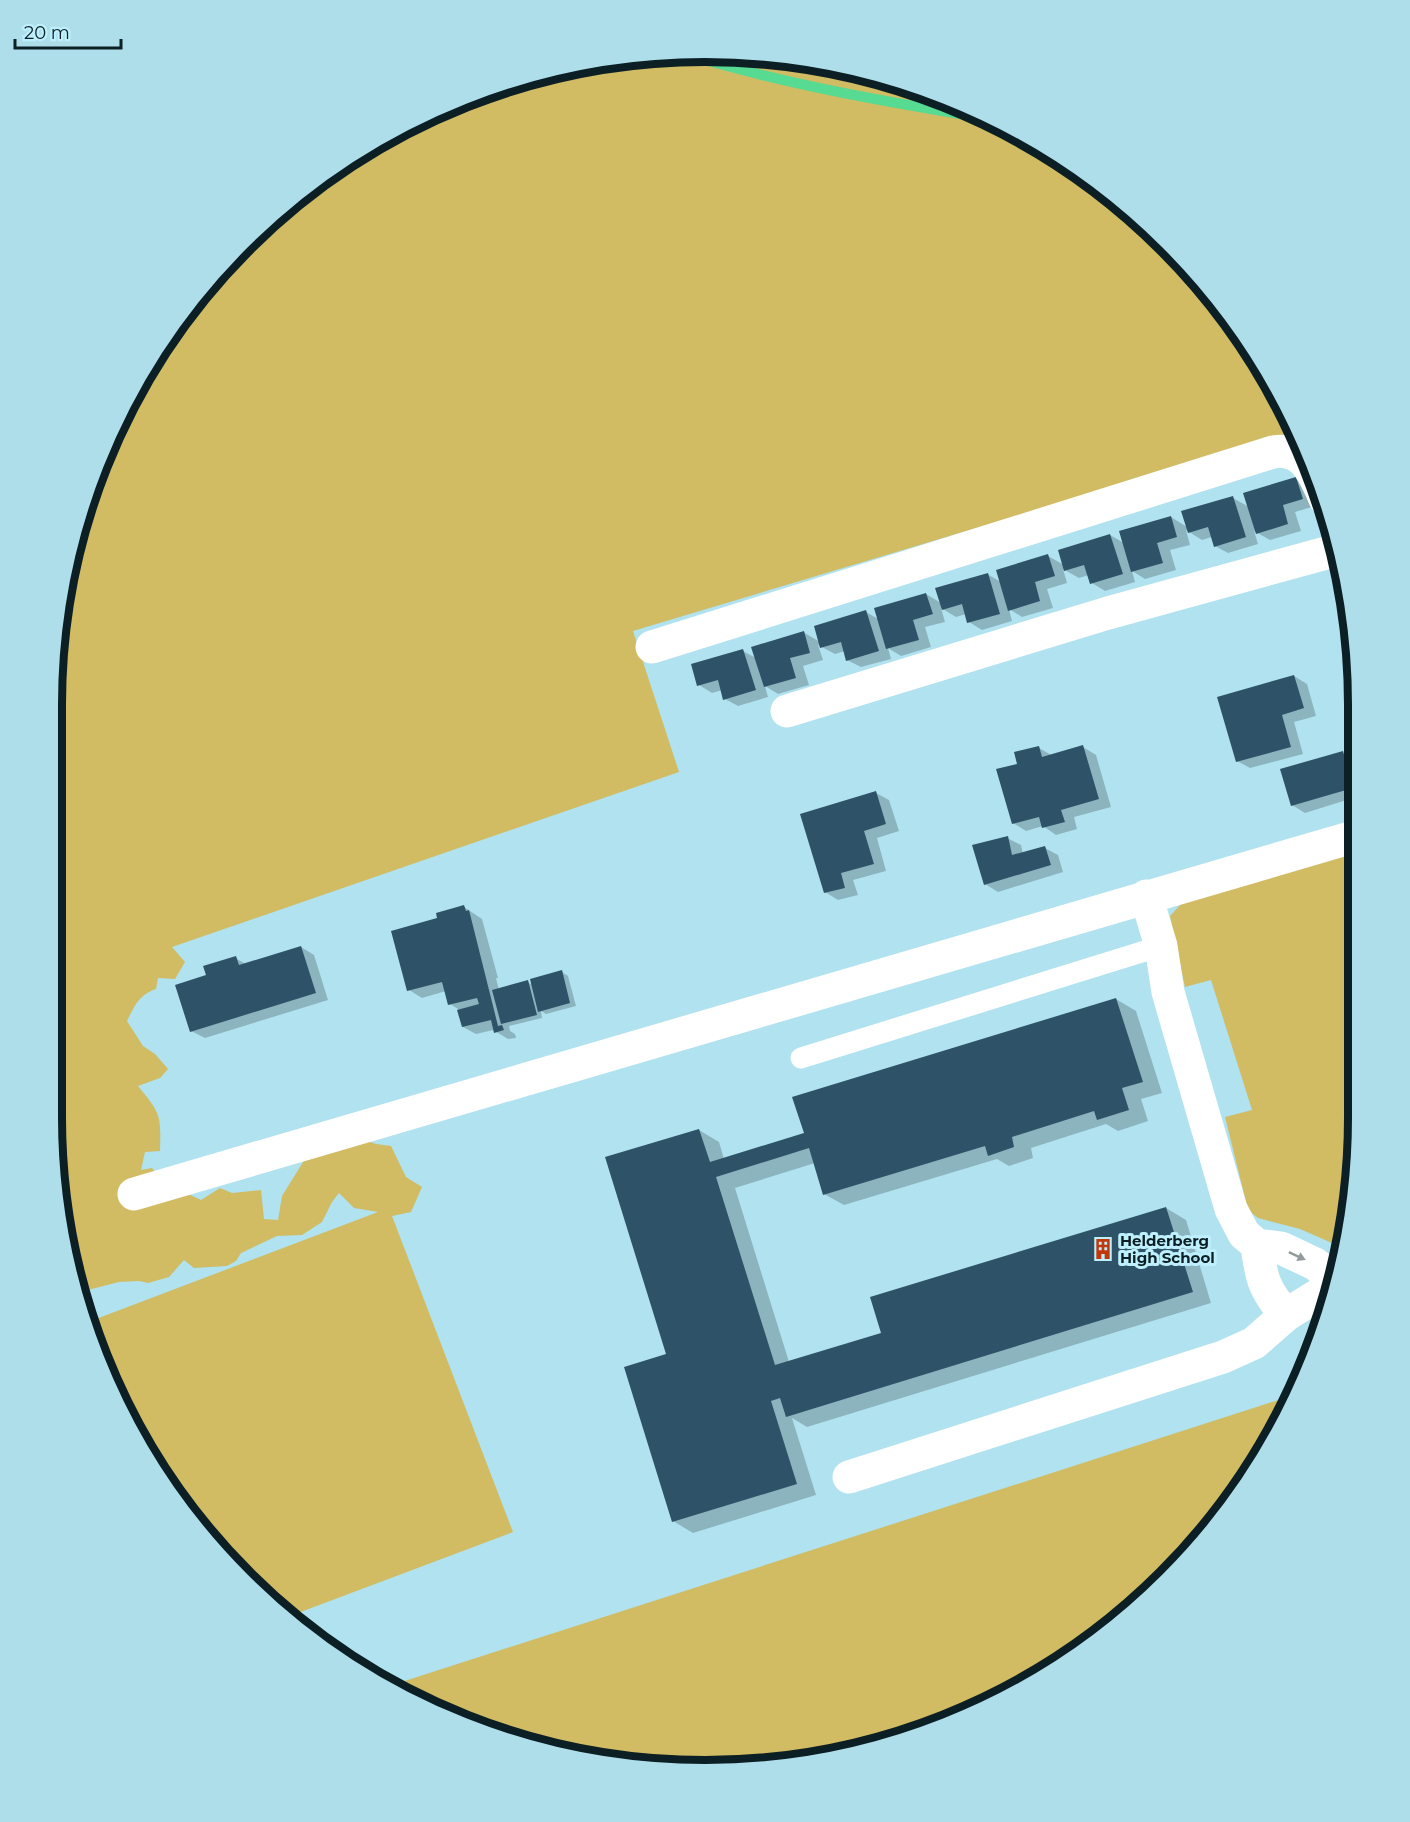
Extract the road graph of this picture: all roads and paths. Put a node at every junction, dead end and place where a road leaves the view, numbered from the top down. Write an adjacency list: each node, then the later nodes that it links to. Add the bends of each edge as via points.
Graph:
1 (1299, 457): 3 (street, via 1291,452 1273,452)
2 (1330, 552): 4 (street, via 1108,613)
3 (652, 647)
4 (788, 711)
5 (1348, 838): 6 (street)
6 (1146, 896): 7 (street); 9 (street)
7 (1161, 946): 8 (lane); 10 (street, via 1168,992 1231,1209 1244,1234)
8 (801, 1058)
9 (134, 1194)
10 (1257, 1245): 11 (street, one-way to 11, via 1281,1248); 13 (street, via 1261,1275)
11 (1329, 1275)
12 (1325, 1291): 13 (street)
13 (1286, 1316): 14 (street, via 1254,1343 1223,1357)
14 (849, 1477)

